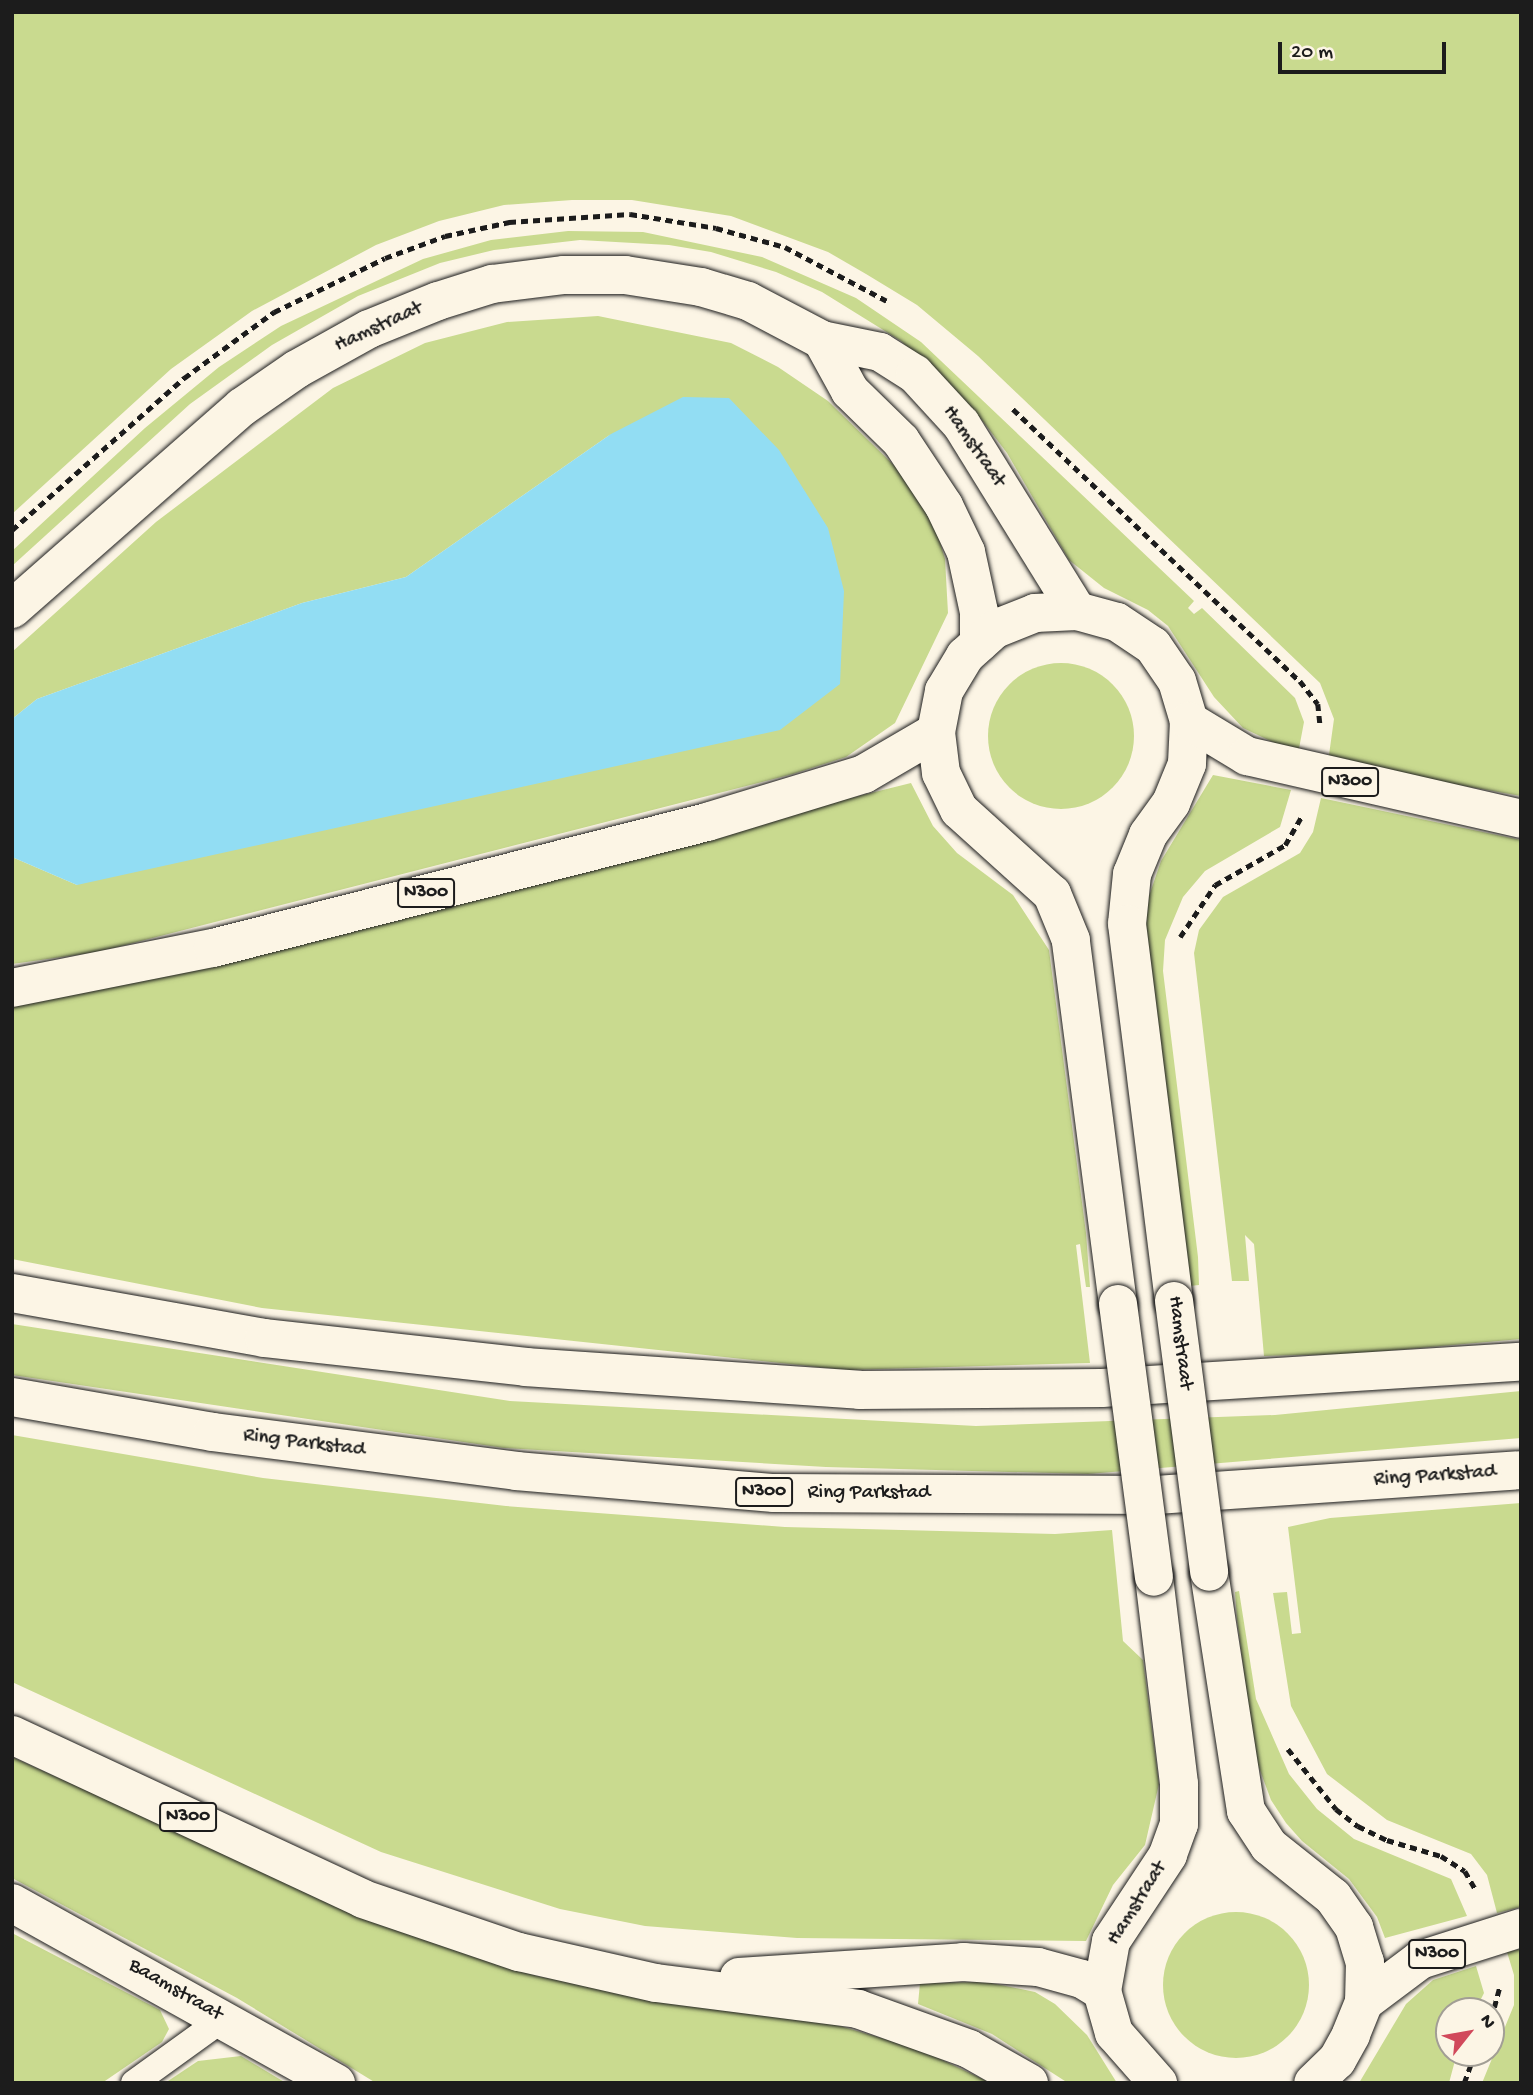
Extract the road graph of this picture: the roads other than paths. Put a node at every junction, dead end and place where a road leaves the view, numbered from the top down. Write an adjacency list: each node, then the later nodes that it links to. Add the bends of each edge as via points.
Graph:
1 (822, 340): 2 (main road, Hamstraat, via 748,301 701,287 625,275 564,275 492,284 438,301 369,329 297,369 242,407); 3 (main road, Hamstraat, via 880,352 915,374 938,397 968,435); 4 (main road, via 850,391 901,441 944,506 965,552 979,612)
2 (12, 609)
3 (1077, 611): 4 (main road, Hamstraat, via 1035,612 995,629); 5 (main road, Hamstraat, via 1117,622 1153,646 1177,681)
4 (979, 643): 6 (main road, Hamstraat, via 965,656 944,691)
5 (1189, 721): 7 (main road, N300, via 1247,756); 18 (main road, Hamstraat, bridge, via 1187,764 1132,874 1127,924 1209,1572 1247,1811 1269,1846 1333,1897 1354,1927 1366,1962)
6 (936, 732): 8 (main road, N300, via 864,774 707,822 213,948); 17 (main road, Hamstraat, bridge, via 941,773 959,810 1052,894 1071,940 1179,1784 1178,1824 1168,1855 1111,1941)
7 (1521, 819)
8 (12, 988)
9 (12, 1293): 10 (main road, via 278,1339 525,1367 859,1390 1102,1388)
10 (1521, 1362)
11 (12, 1397): 12 (main road, Ring Parkstad / N300, via 213,1432 516,1471 774,1493 1156,1495)
12 (1521, 1470)
13 (12, 1735): 16 (main road, N300, via 363,1899 519,1952)
14 (12, 1903): 19 (main road, Baamstraat)
15 (1505, 1932): 18 (main road, N300, via 1420,1960)
16 (656, 1983): 17 (main road, N300, via 963,1962 1038,1967 1082,1979); 22 (main road, N300, via 858,2009 969,2049)
17 (1102, 1991): 23 (main road, Hamstraat, via 1114,2033)
18 (1364, 2002): 24 (main road, Hamstraat, via 1337,2060)
19 (224, 2018): 20 (lane); 21 (main road, Baamstraat)
20 (134, 2083)
21 (336, 2083)
22 (1029, 2083)
23 (1158, 2083)
24 (1313, 2083)

